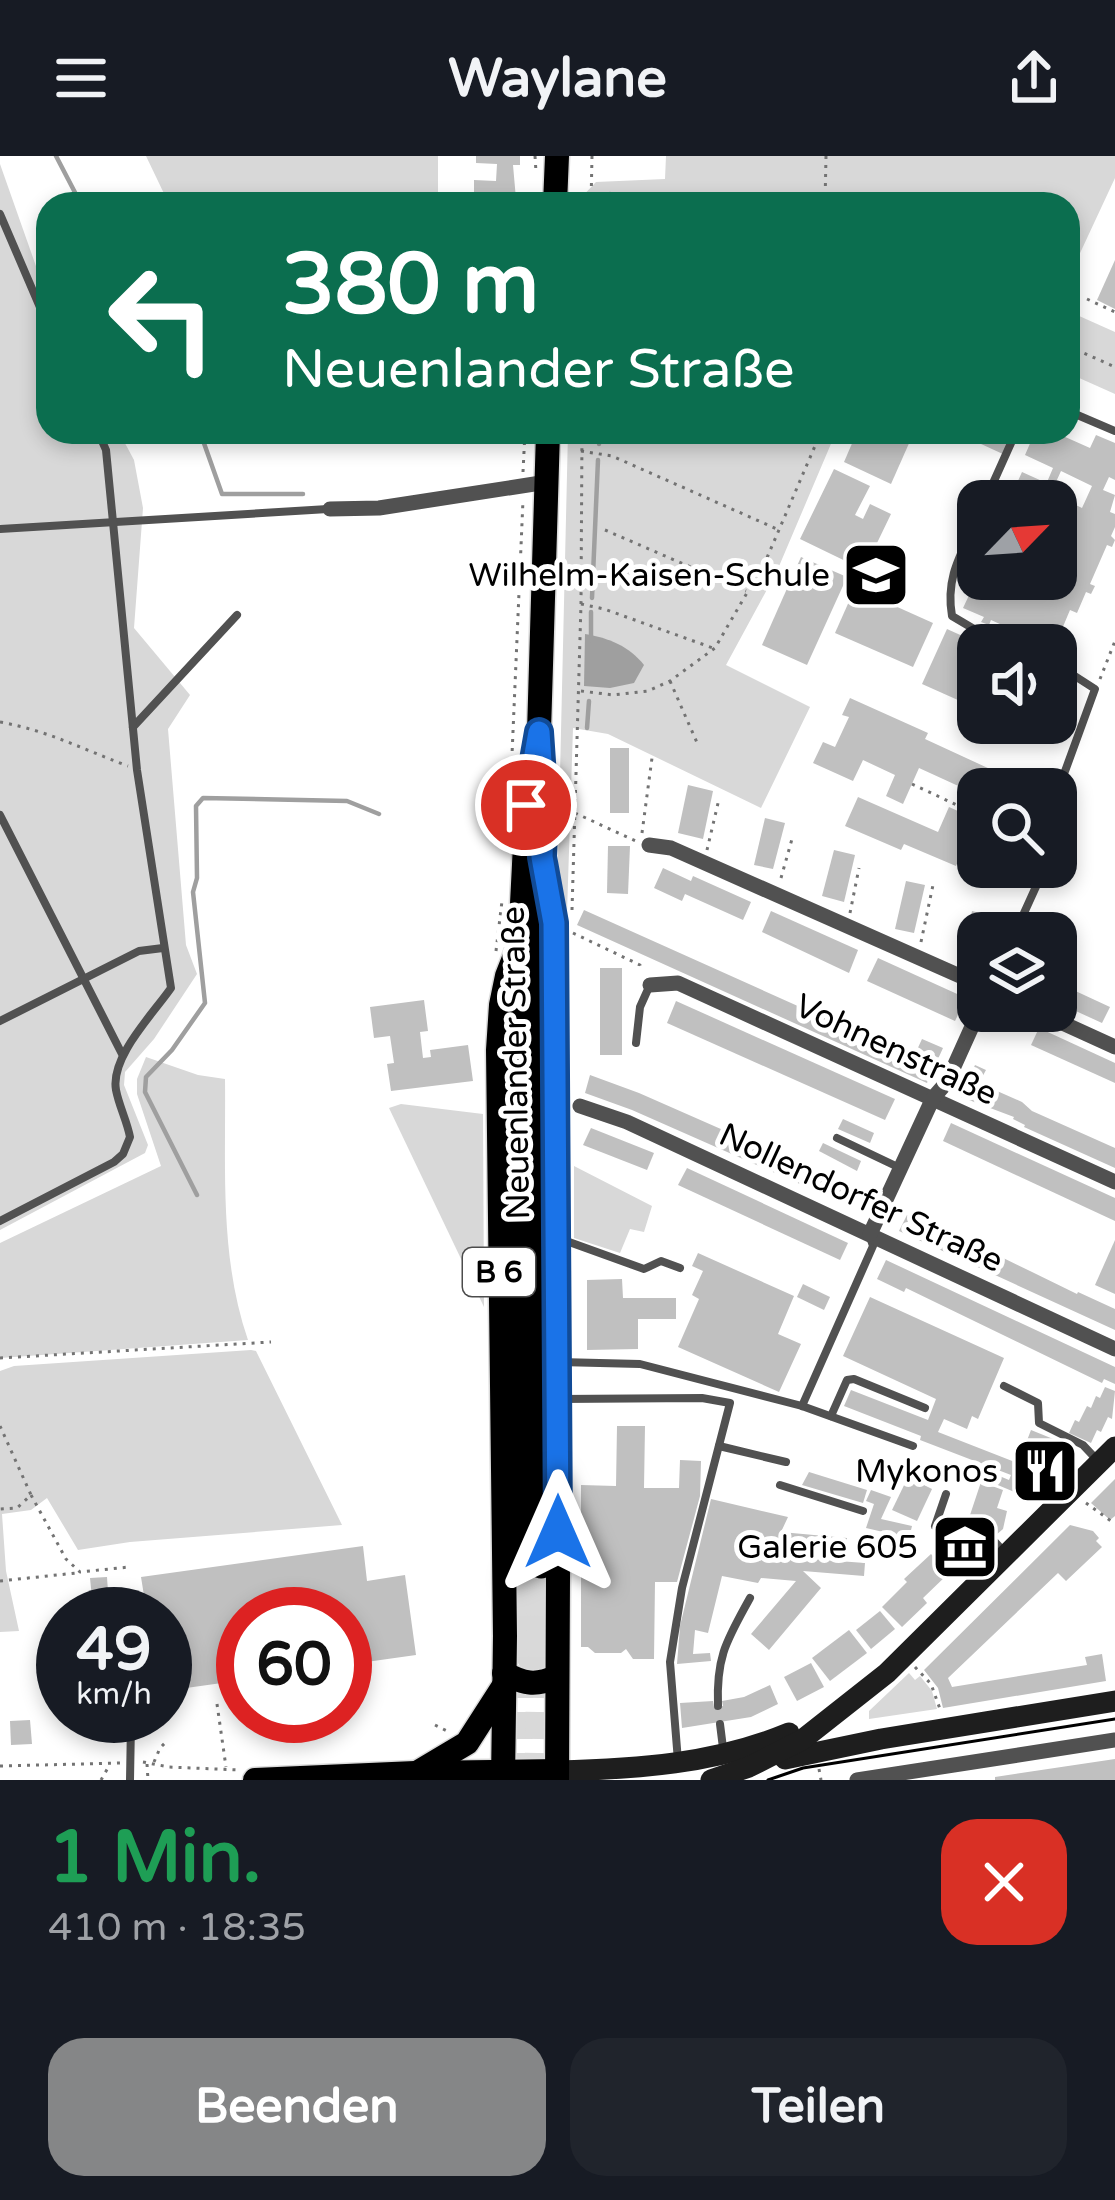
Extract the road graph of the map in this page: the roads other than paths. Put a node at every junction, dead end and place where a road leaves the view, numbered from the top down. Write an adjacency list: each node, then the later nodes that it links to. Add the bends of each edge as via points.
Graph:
1 (557, 156): 2 (main road)
2 (556, 192)
3 (0, 214): 4 (lane)
4 (36, 300)
5 (1080, 416): 6 (lane)
6 (1115, 431)
7 (103, 444): 13 (lane)
8 (548, 444): 11 (main road, Neuenlander Straße / B 6)
9 (1011, 444): 10 (lane)
10 (994, 480)
11 (547, 482): 12 (street); 20 (main road, Neuenlander Straße / B 6)
12 (330, 509): 13 (lane)
13 (113, 522): 14 (lane); 19 (lane)
14 (0, 529)
15 (957, 564): 17 (lane, via 948,593)
16 (237, 615): 19 (lane)
17 (962, 624)
18 (1077, 677): 21 (lane, via 1096,689)
19 (134, 727): 26 (lane)
20 (539, 732): 24 (main road, Neuenlander Straße / B 6); 25 (main road, Neuenlander Straße / B 6, via 526,805)
21 (1077, 738)
22 (0, 815): 28 (lane)
23 (649, 845): 27 (street, via 705,862)
24 (542, 857): 25 (highway, Neuenlander Straße, via 531,1566 515,1039); 43 (main road, Neuenlander Straße / B 6, via 554,923)
25 (520, 943): 62 (main road, Neuenlander Straße / B 6, via 501,1005 498,1050)
26 (164, 948): 28 (lane, via 139,951); 35 (lane, via 171,988)
27 (957, 975)
28 (85, 980): 30 (lane); 35 (lane)
29 (650, 985): 34 (lane); 36 (street, Vohnenstraße, via 678,983)
30 (0, 1018)
31 (1077, 1026): 33 (street)
32 (970, 1032): 36 (street)
33 (1113, 1040)
34 (636, 1043)
35 (122, 1054): 41 (lane, via 116,1092 130,1137 123,1154)
36 (933, 1098): 39 (street); 40 (street, Vohnenstraße)
37 (580, 1106): 42 (street, Nollendorfer Straße)
38 (837, 1138): 39 (lane)
39 (900, 1168): 42 (street)
40 (1115, 1182)
41 (0, 1221)
42 (870, 1234): 45 (street, Nollendorfer Straße); 49 (lane, via 873,1246)
43 (557, 1238): 44 (lane, via 644,1269 661,1261); 46 (main road, Neuenlander Straße / B 6)
44 (680, 1268)
45 (1115, 1349)
46 (557, 1362): 48 (main road, Neuenlander Straße / B 6); 49 (lane, via 640,1364)
47 (1004, 1386): 54 (lane, via 1038,1403 1040,1423)
48 (558, 1400): 52 (lane, via 730,1403); 61 (main road, Neuenlander Straße / B 6)
49 (802, 1406): 51 (lane)
50 (925, 1408): 51 (lane, via 854,1379)
51 (831, 1416): 53 (lane)
52 (719, 1446): 55 (lane); 72 (lane, via 670,1662)
53 (913, 1446)
54 (1107, 1454): 59 (street)
55 (786, 1462)
56 (780, 1485): 58 (lane)
57 (946, 1494): 59 (lane, via 935,1526 995,1542)
58 (863, 1511)
59 (1006, 1554): 65 (street, via 905,1656)
60 (750, 1598): 64 (lane, via 722,1647)
61 (556, 1677): 62 (main road, via 531,1684); 77 (main road, Neuenlander Straße / B 6)
62 (504, 1679): 73 (main road, via 467,1743); 76 (main road, Neuenlander Straße); 77 (main road, via 516,1737)
63 (1115, 1701): 67 (street)
64 (718, 1706)
65 (823, 1721): 67 (street); 70 (street); 71 (street)
66 (720, 1724): 70 (lane)
67 (881, 1739): 71 (street)
68 (1115, 1740): 74 (street)
69 (131, 1743): 78 (lane)
70 (723, 1756): 72 (street)
71 (749, 1767): 72 (street)
72 (698, 1771): 77 (street)
73 (416, 1773): 75 (main road); 76 (main road)
74 (947, 1773): 79 (street)
75 (248, 1775)
76 (503, 1776): 77 (main road)
77 (547, 1776)
78 (130, 1780)
79 (857, 1780)

